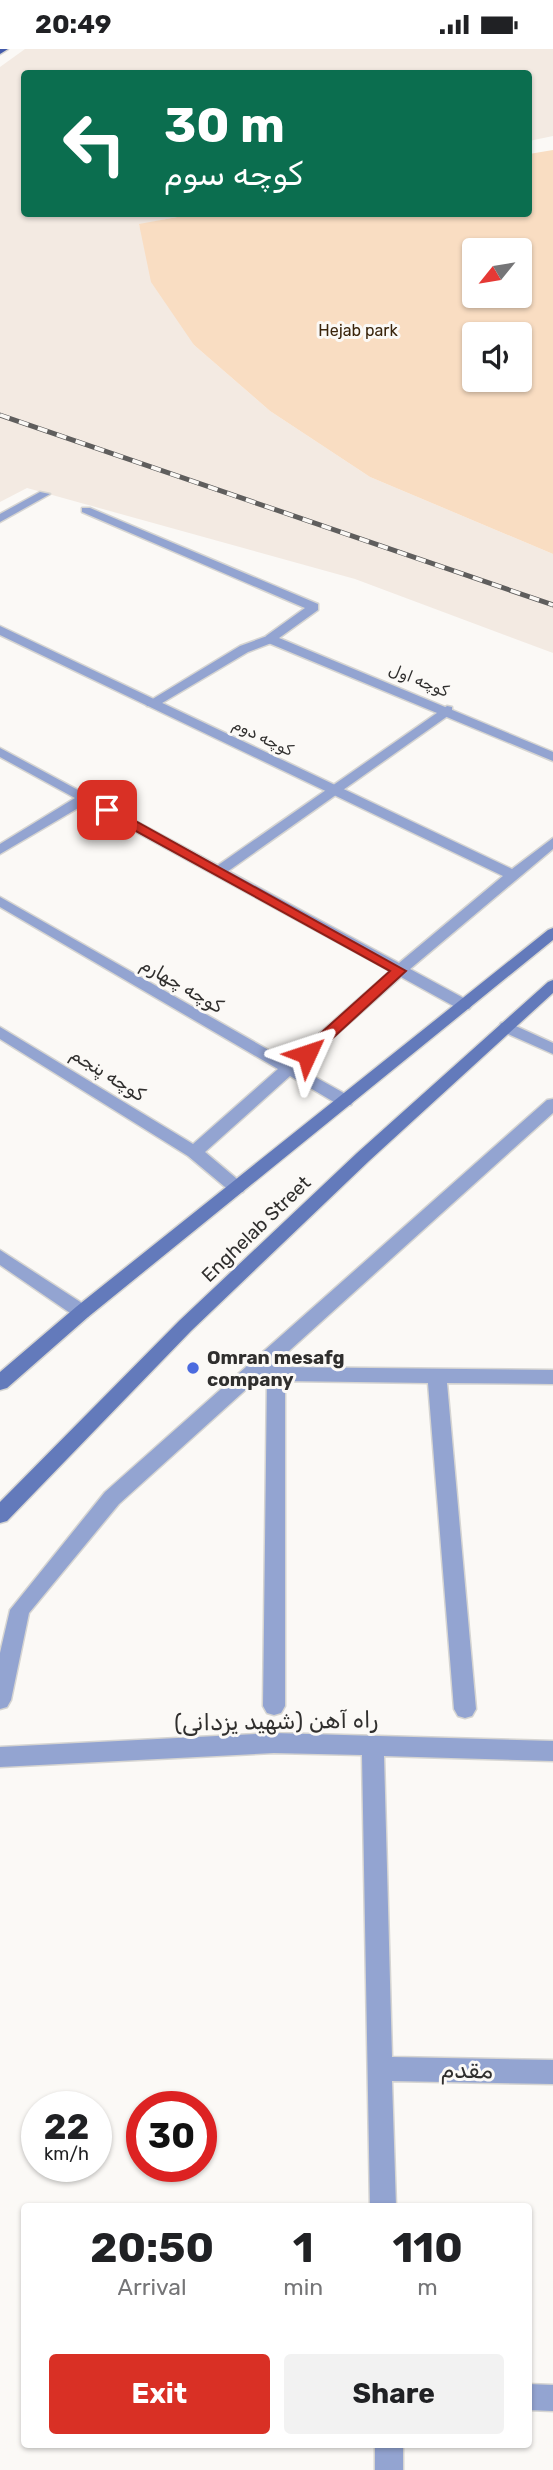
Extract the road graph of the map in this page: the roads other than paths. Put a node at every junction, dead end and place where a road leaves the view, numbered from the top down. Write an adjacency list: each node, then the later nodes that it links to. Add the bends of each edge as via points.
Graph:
1 (44, 494): 3 (street)
2 (86, 510): 5 (street, via 314,607)
3 (0, 519)
4 (0, 630): 6 (street, کوچه دوم)
5 (270, 639): 6 (street, via 244,649); 7 (street, کوچه اول)
6 (152, 703): 10 (street, کوچه دوم)
7 (447, 710): 9 (street, کوچه اول); 10 (street)
8 (0, 752): 11 (street)
9 (553, 757)
10 (334, 790): 14 (street); 15 (street, کوچه دوم)
11 (85, 798): 13 (street); 14 (street)
12 (553, 842): 15 (street)
13 (0, 850)
14 (219, 871): 18 (street)
15 (512, 875): 18 (street)
16 (0, 901): 24 (street, کوچه چهارم)
17 (553, 933): 20 (main road, Enghelab Street)
18 (399, 971): 20 (street); 24 (street)
19 (553, 985): 21 (main road, Enghelab Street)
20 (464, 1005): 25 (main road, Enghelab Street)
21 (507, 1027): 23 (street); 35 (main road, Enghelab Street, via 214,1298)
22 (0, 1031): 27 (street, کوچه پنجم)
23 (553, 1049)
24 (288, 1070): 25 (street, کوچه چهارم); 27 (street)
25 (345, 1101): 28 (main road, Enghelab Street)
26 (553, 1104): 31 (street)
27 (194, 1152): 28 (street, کوچه پنجم)
28 (237, 1188): 30 (main road, Enghelab Street)
29 (0, 1256): 30 (street)
30 (82, 1312): 34 (main road, Enghelab Street)
31 (267, 1370): 32 (street); 36 (street, via 112,1498 20,1610); 37 (street)
32 (437, 1376): 33 (street); 38 (street)
33 (553, 1377)
34 (0, 1383)
35 (0, 1515)
36 (0, 1700)
37 (274, 1706)
38 (466, 1709)
39 (373, 1746): 40 (street, راه آهن (شهید یزدانی)); 41 (street, راه آهن (شهید یزدانی), via 274,1742); 42 (street)
40 (553, 1751)
41 (0, 1757)
42 (380, 2069): 43 (street, مقدم); 44 (street)
43 (553, 2072)
44 (383, 2203)
45 (532, 2397): 46 (street)
46 (553, 2398)
47 (389, 2448): 48 (street)
48 (389, 2470)

